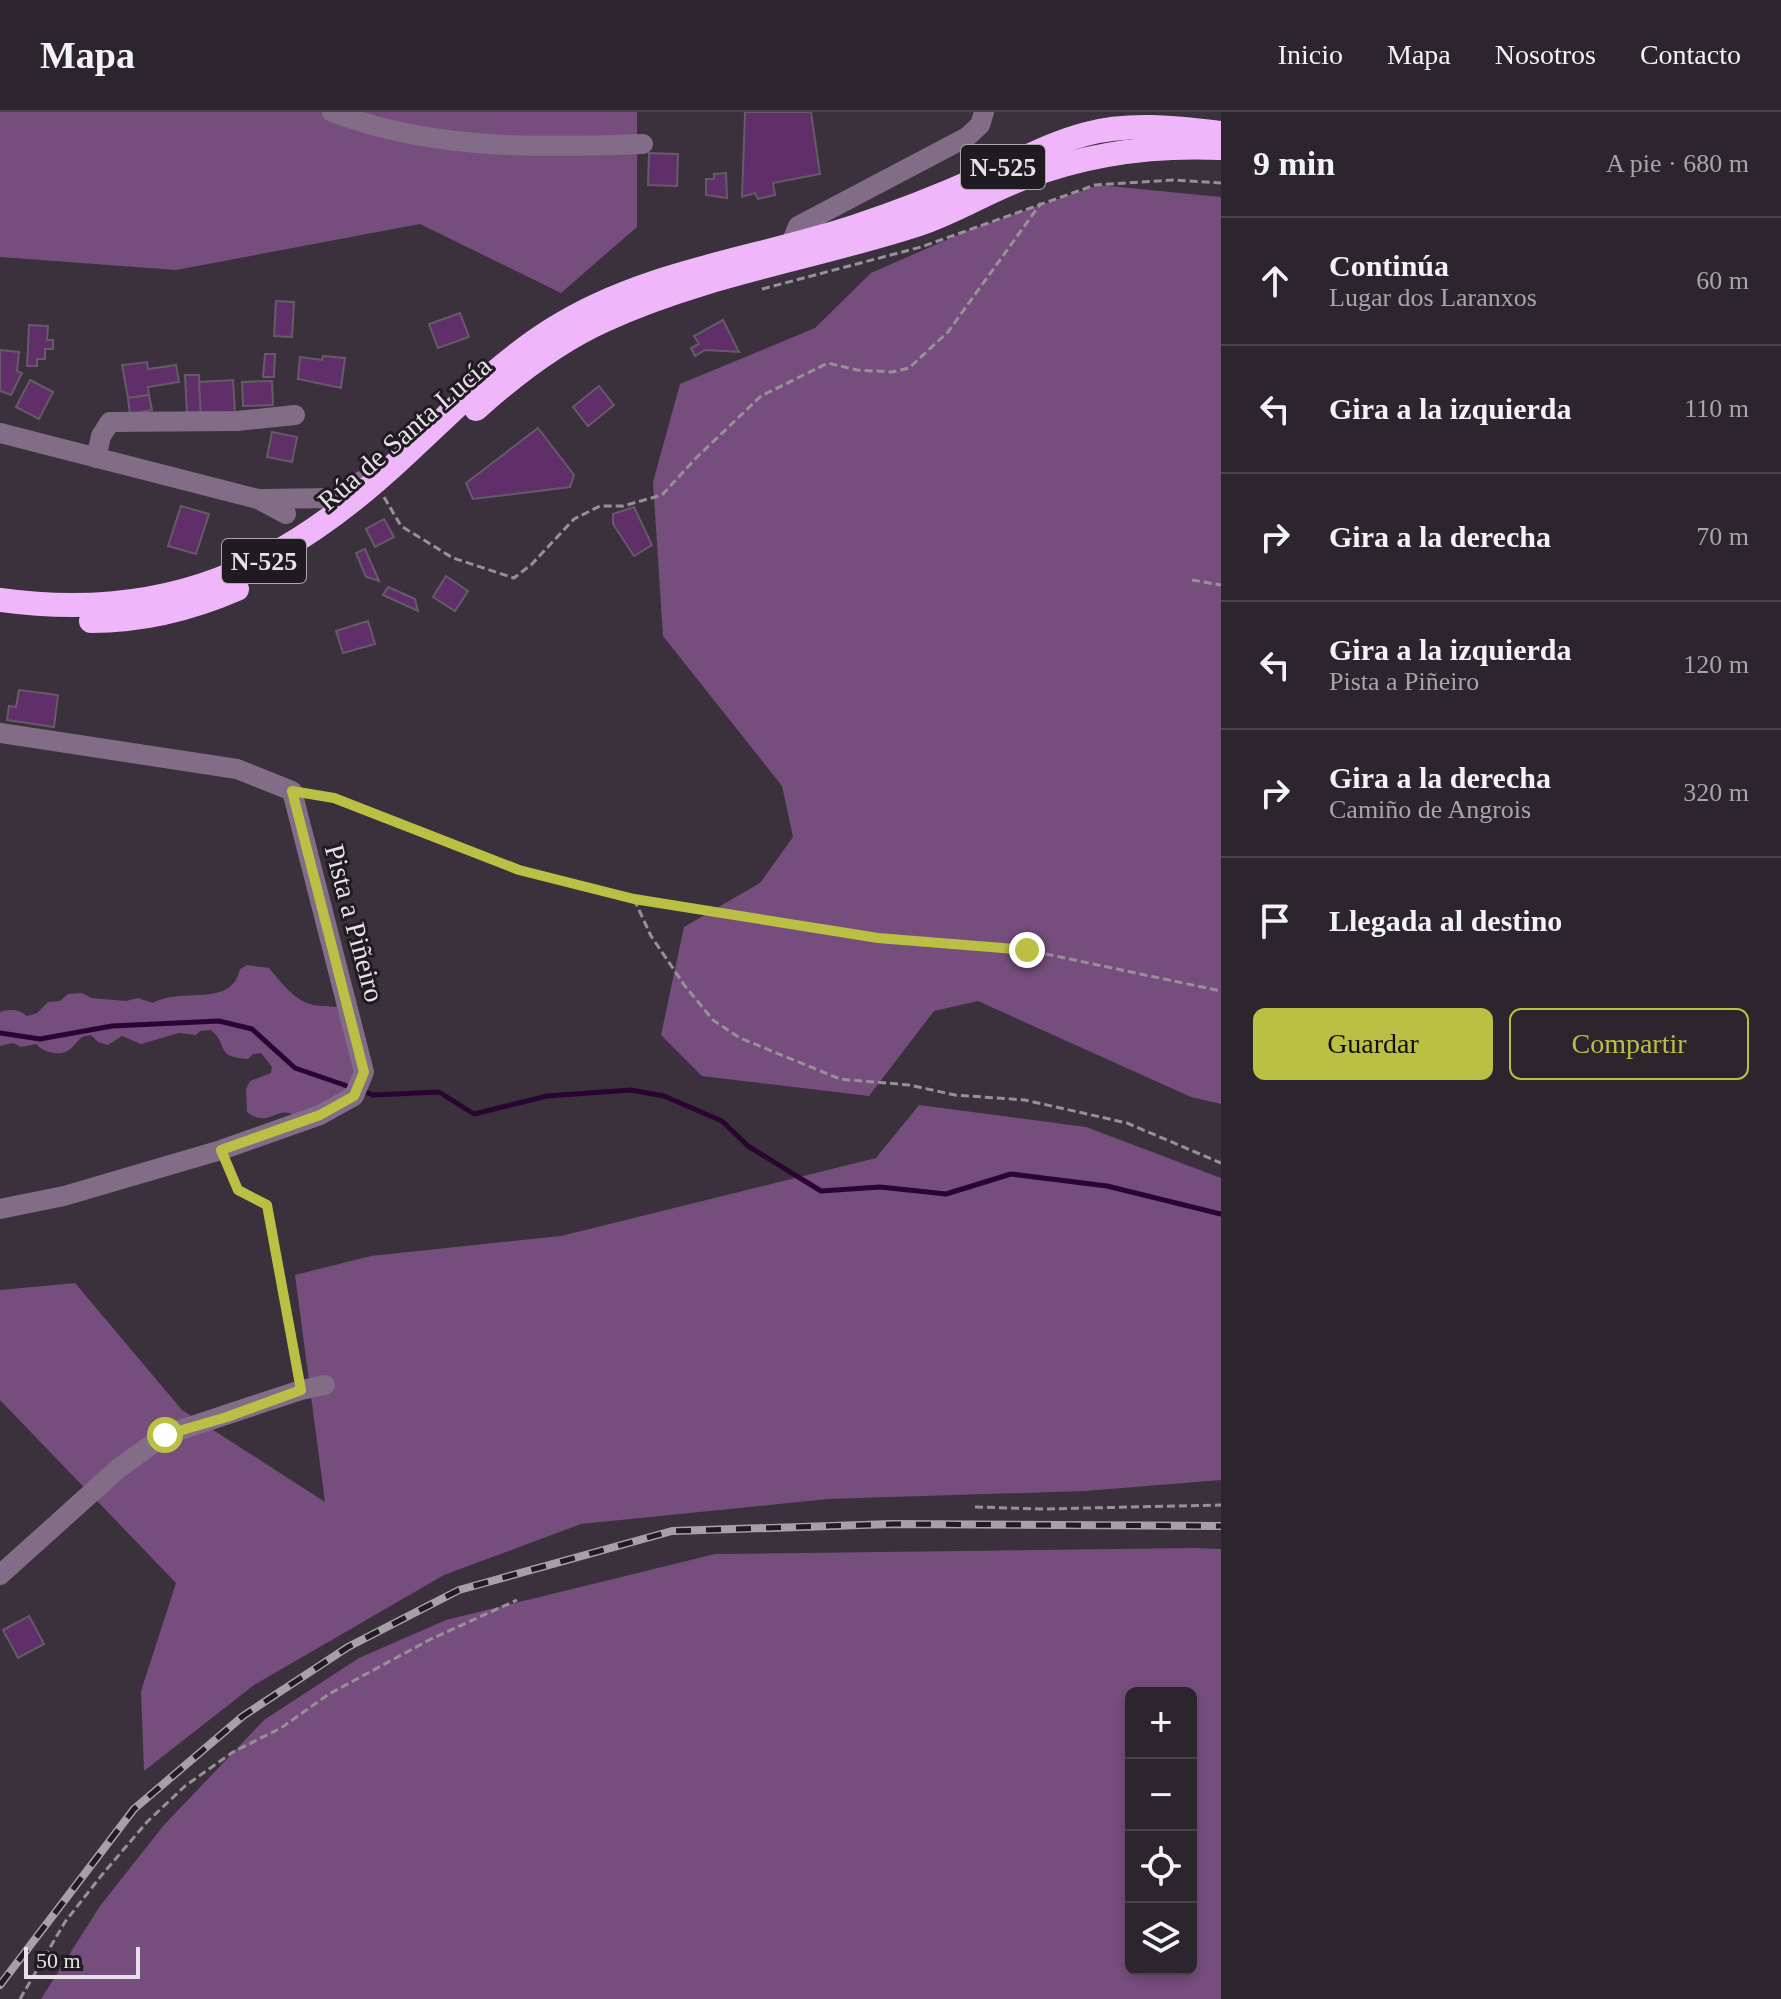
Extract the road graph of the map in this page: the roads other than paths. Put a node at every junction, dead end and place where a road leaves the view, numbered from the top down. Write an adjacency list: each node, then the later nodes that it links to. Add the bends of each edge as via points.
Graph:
1 (332, 112): 8 (street, via 370,127 494,146)
2 (984, 112): 10 (street, via 980,125 967,137 798,226)
3 (1108, 112): 6 (highway)
4 (1143, 112): 5 (highway, via 1169,121)
5 (1221, 125)
6 (1089, 133): 7 (highway, N-525, via 1134,126); 10 (highway, N-525)
7 (1221, 133)
8 (643, 144)
9 (1221, 148): 10 (highway, N-525, via 1159,148 1069,163 921,223)
10 (792, 252): 11 (highway, Rúa de Santa Lucía / N-525, via 645,284 557,327 507,359); 18 (highway, Rúa de Santa Lucía / N-525, via 662,296 545,354 493,393 339,531 291,564 200,604 122,621)
11 (473, 390): 15 (street, via 450,400 370,475 335,498); 17 (highway, Rúa de Santa Lucía / N-525, via 357,498 249,569 185,592 118,604 46,606)
12 (295, 415): 14 (street, via 110,422)
13 (0, 433): 14 (street)
14 (96, 458): 15 (street)
15 (258, 499): 16 (street)
16 (286, 514)
17 (0, 600)
18 (0, 612)
19 (0, 733): 20 (street, Pista a Piñeiro, via 237,769 292,791 364,1072 358,1087 320,1115 221,1150)
20 (0, 1209)
21 (325, 1385): 22 (street, via 165,1435 119,1468)
22 (0, 1575)

